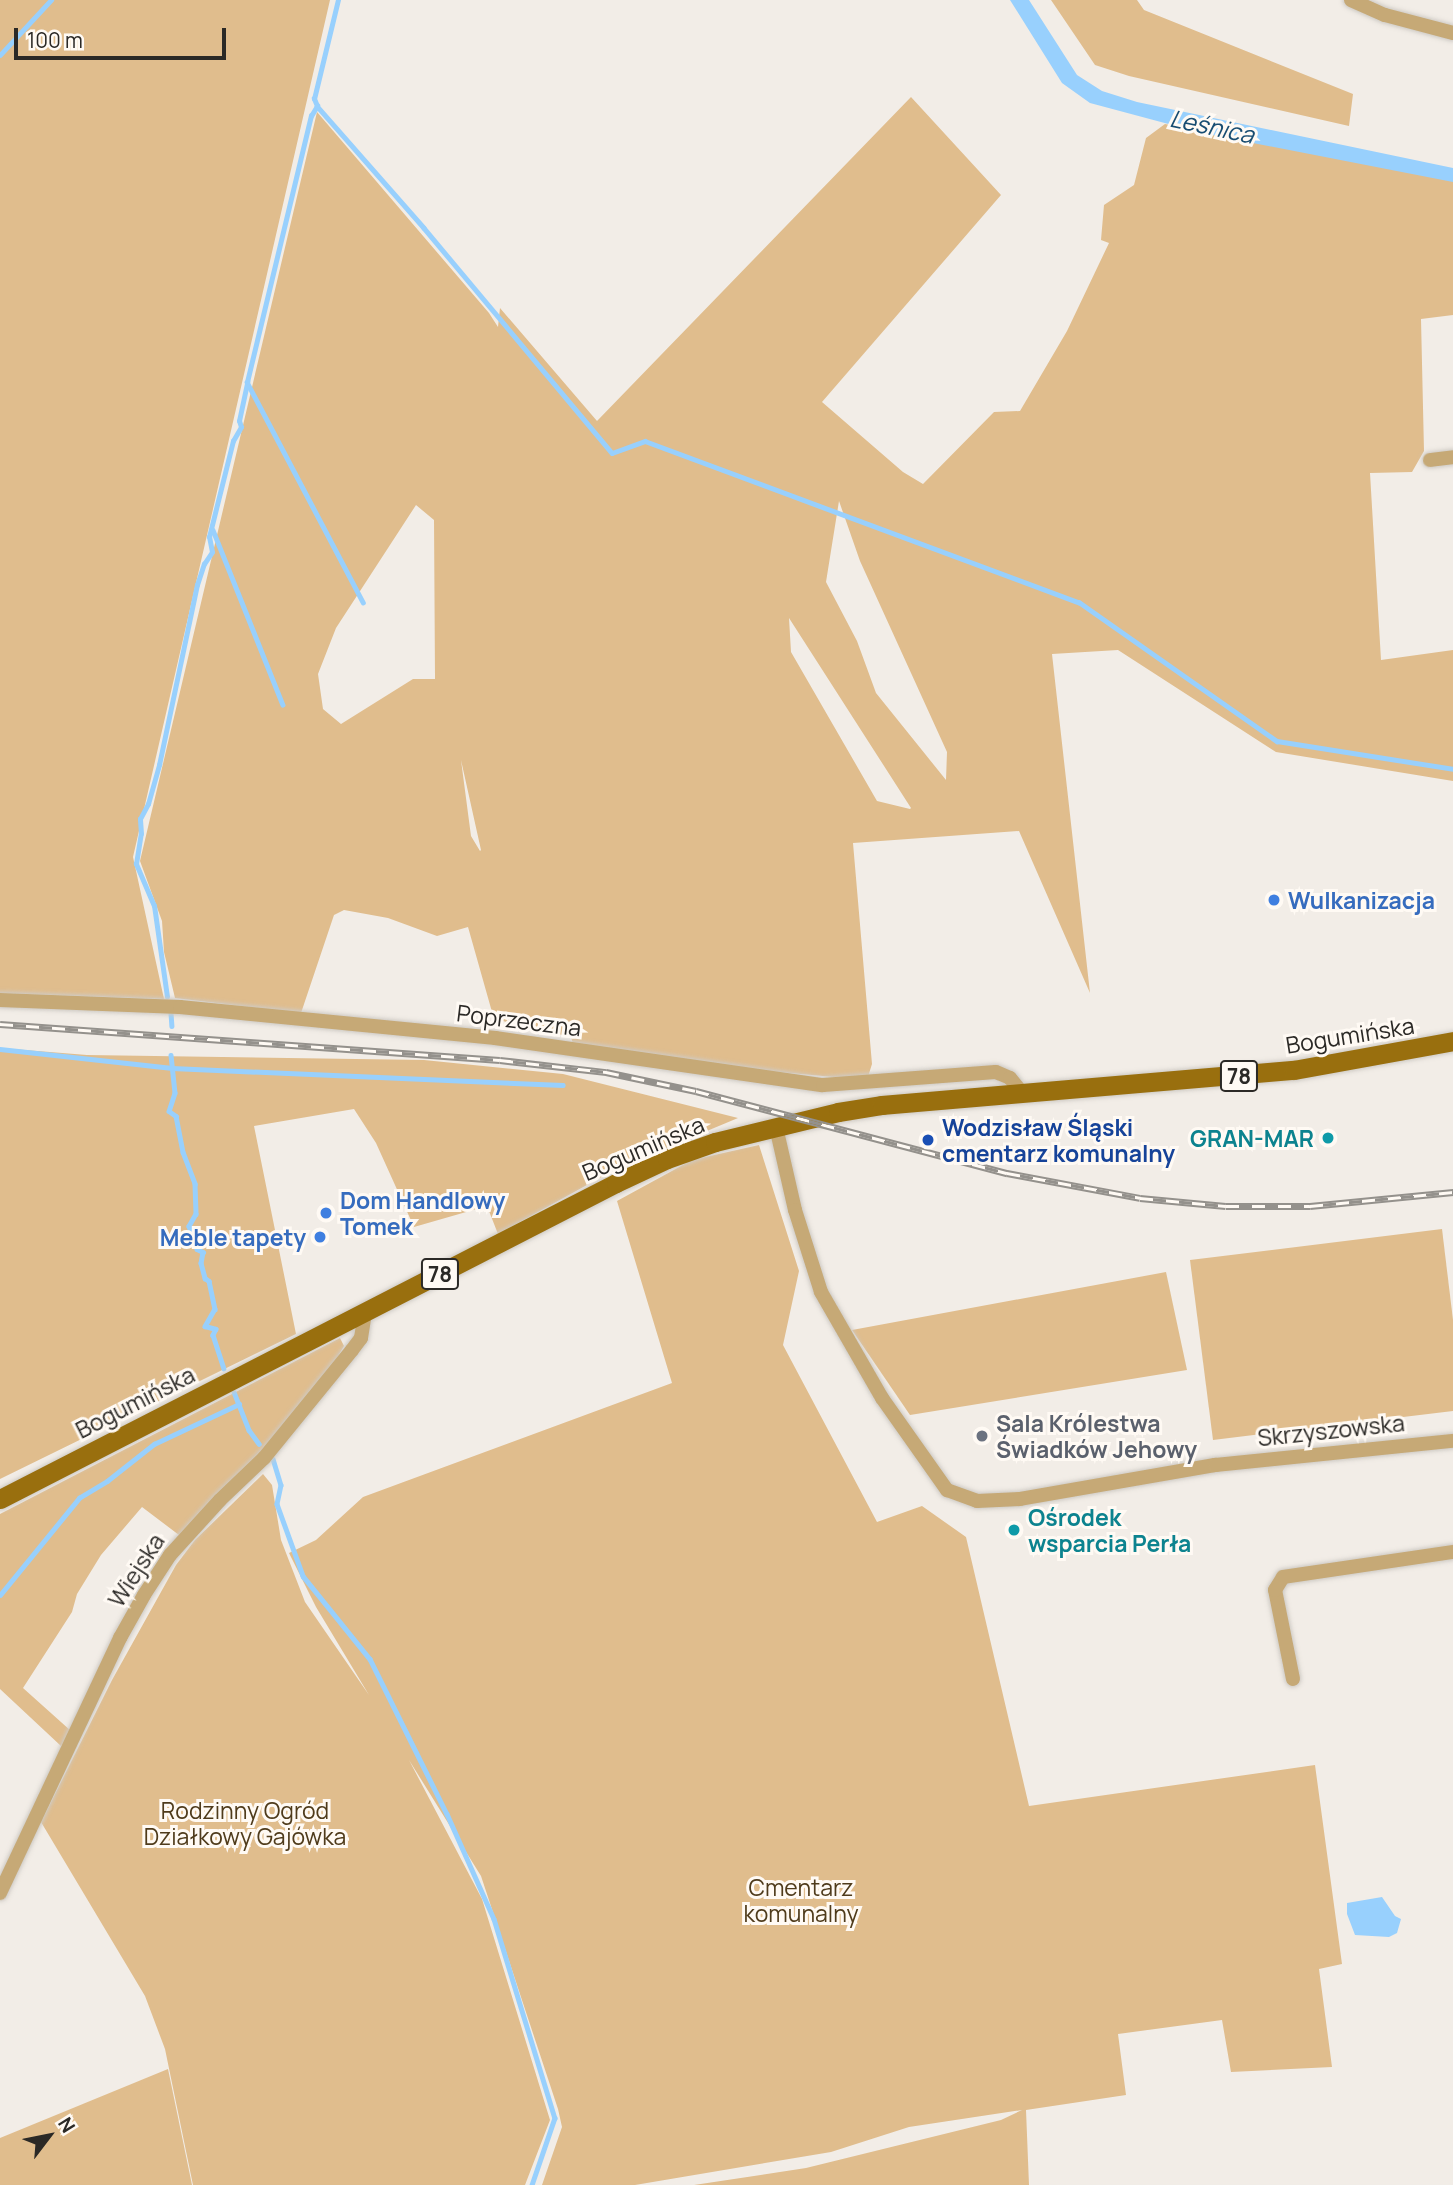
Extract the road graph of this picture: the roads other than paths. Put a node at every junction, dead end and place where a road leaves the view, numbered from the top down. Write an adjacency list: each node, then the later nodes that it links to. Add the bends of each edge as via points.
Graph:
1 (1354, 1): 2 (street)
2 (1453, 33)
3 (1453, 457): 4 (street)
4 (1430, 460)
5 (0, 1000): 7 (street, Poprzeczna, via 180,1007 495,1038 823,1085 996,1072 1010,1078)
6 (1453, 1041): 7 (main road, Bogumińska / 78, via 1294,1070)
7 (1022, 1093): 8 (main road, Bogumińska / 78, via 882,1105)
8 (776, 1127): 9 (main road, Bogumińska / 78, via 667,1159); 10 (street, Skrzyszowska, via 795,1210 821,1292 882,1398 947,1490 977,1501 1020,1499 1215,1465)
9 (365, 1312): 11 (main road, Bogumińska / 78); 14 (street, Wiejska, via 361,1338 352,1350 264,1458 178,1545 150,1585 120,1638)
10 (1453, 1441)
11 (0, 1499)
12 (1453, 1552): 13 (street, via 1283,1577 1275,1590)
13 (1293, 1679)
14 (0, 1893)

